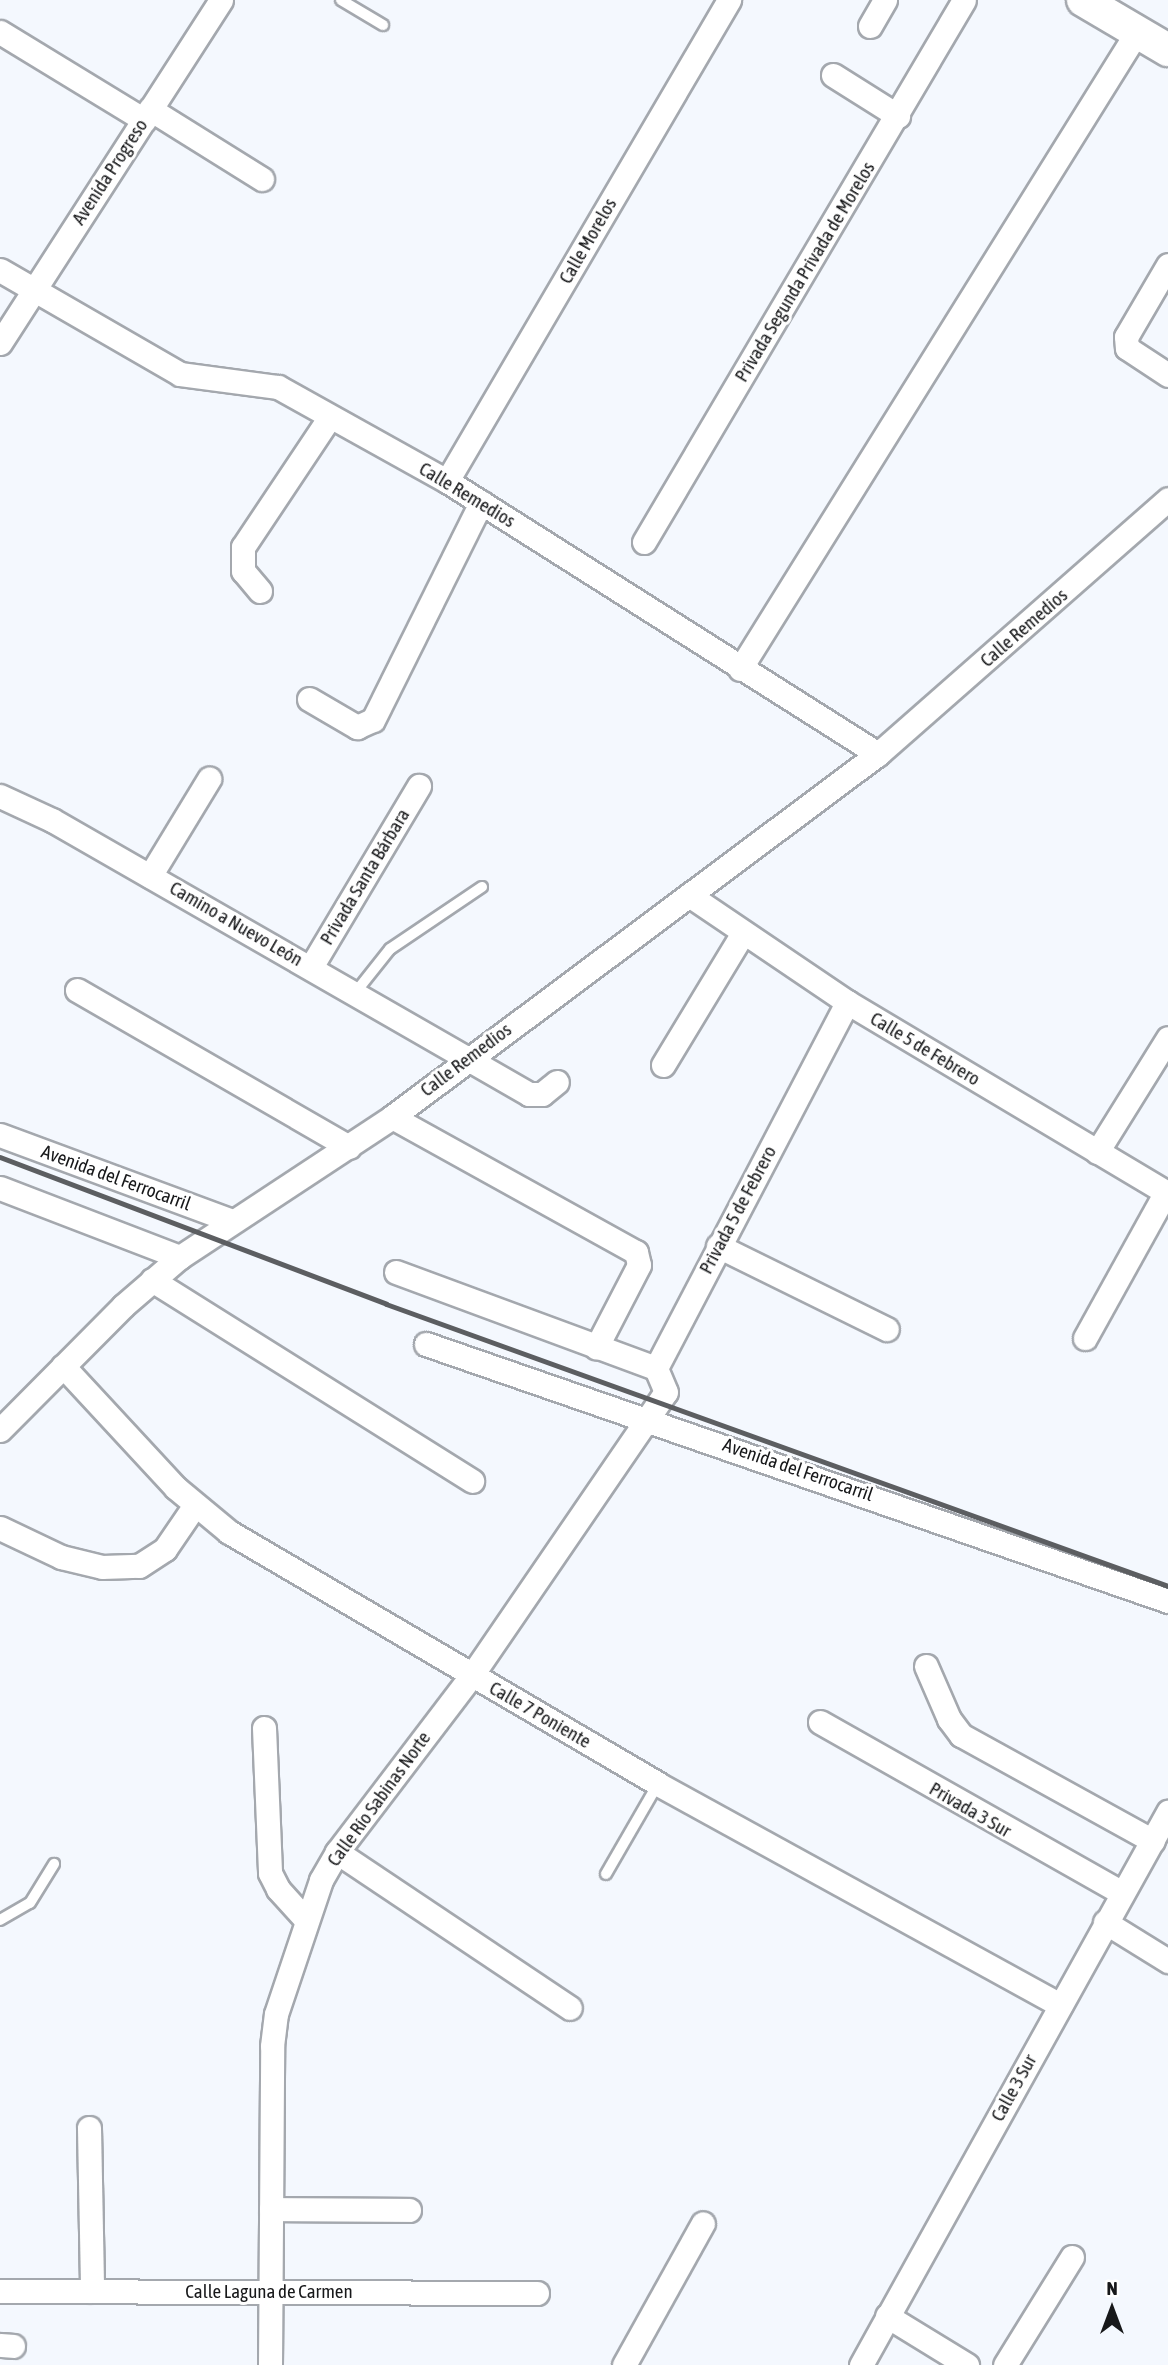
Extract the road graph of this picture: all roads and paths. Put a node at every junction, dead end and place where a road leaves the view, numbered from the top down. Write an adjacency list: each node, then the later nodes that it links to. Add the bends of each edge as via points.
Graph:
1 (221, 0): 13 (street, Avenida Progreso)
2 (341, 0): 7 (lane)
3 (729, 0): 22 (street, Calle Morelos)
4 (886, 0): 8 (street)
5 (964, 0): 14 (street, Privada Segunda Privada de Morelos)
6 (1083, 0): 10 (street)
7 (383, 25)
8 (870, 26)
9 (0, 32): 13 (street)
10 (1137, 32): 11 (street); 27 (street)
11 (1168, 50)
12 (833, 75): 14 (street)
13 (147, 114): 15 (street); 18 (street, Avenida Progreso)
14 (898, 116): 25 (street, Privada Segunda Privada de Morelos)
15 (262, 178)
16 (1168, 265): 20 (street, via 1126,337 1127,348)
17 (0, 270): 18 (street, Calle Remedios)
18 (34, 289): 19 (street, Avenida Progreso); 21 (street, Calle Remedios, via 171,371 278,387)
19 (0, 344)
20 (1168, 375)
21 (329, 418): 22 (street, Calle Remedios); 26 (street, via 243,547 243,571)
22 (447, 481): 24 (street, Calle Remedios)
23 (1168, 499): 29 (street, Calle Remedios)
24 (481, 502): 27 (street, Calle Remedios); 28 (street, via 373,720 357,727)
25 (644, 542)
26 (260, 591)
27 (740, 668): 29 (street, Calle Remedios)
28 (309, 699)
29 (878, 754): 35 (street, Calle Remedios)
30 (209, 779): 33 (street)
31 (419, 786): 37 (street, Privada Santa Bárbara)
32 (0, 796): 33 (street, Camino a Nuevo León)
33 (150, 876): 37 (street, Camino a Nuevo León)
34 (482, 887): 39 (lane, via 390,949)
35 (689, 895): 36 (street, Calle 5 de Febrero); 42 (street, Calle Remedios)
36 (743, 933): 40 (street, Calle 5 de Febrero); 43 (street)
37 (312, 967): 39 (street, Camino a Nuevo León)
38 (77, 990): 47 (street)
39 (355, 993): 42 (street, Camino a Nuevo León)
40 (847, 1002): 48 (street, Calle 5 de Febrero); 52 (street, Privada 5 de Febrero)
41 (1168, 1038): 48 (street)
42 (468, 1058): 44 (street, Camino a Nuevo León, via 529,1094 542,1094); 45 (street, Calle Remedios)
43 (663, 1065)
44 (557, 1082)
45 (392, 1117): 47 (street, Calle Remedios); 59 (street, via 636,1252 639,1265)
46 (0, 1135): 51 (street, Avenida del Ferrocarril)
47 (349, 1147): 51 (street, Calle Remedios)
48 (1097, 1152): 50 (street, Calle 5 de Febrero)
49 (0, 1188): 53 (street)
50 (1167, 1192): 57 (street)
51 (232, 1221): 53 (street, Calle Remedios)
52 (718, 1246): 56 (street); 61 (street, Privada 5 de Febrero)
53 (180, 1257): 55 (street, Calle Remedios)
54 (396, 1272): 59 (street)
55 (152, 1280): 60 (street, Calle Remedios); 64 (street)
56 (887, 1329)
57 (1085, 1338)
58 (426, 1344): 62 (street, Avenida del Ferrocarril)
59 (596, 1348): 61 (street)
60 (63, 1366): 63 (street, Calle Remedios); 65 (street, Calle 7 Poniente)
61 (656, 1368): 62 (street, via 666,1392)
62 (648, 1418): 67 (street, Avenida del Ferrocarril); 69 (street, Calle Río Sabinas Norte)
63 (0, 1430)
64 (472, 1481)
65 (195, 1506): 66 (street, via 165,1549 139,1566 102,1567 61,1557); 69 (street, Calle 7 Poniente, via 229,1532)
66 (0, 1528)
67 (1168, 1601)
68 (926, 1666): 74 (street, via 949,1719 961,1734)
69 (472, 1675): 72 (street, Calle 7 Poniente); 75 (street, Calle Río Sabinas Norte)
70 (820, 1722): 78 (street, Privada 3 Sur)
71 (264, 1728): 80 (street, via 270,1873)
72 (658, 1784): 77 (lane); 83 (street, Calle 7 Poniente)
73 (1168, 1812): 74 (street, Calle 3 Sur)
74 (1153, 1841): 78 (street, Calle 3 Sur)
75 (337, 1852): 80 (street, Calle Río Sabinas Norte); 84 (street)
76 (54, 1864): 79 (lane, via 30,1903)
77 (606, 1874)
78 (1122, 1893): 81 (street, Calle 3 Sur)
79 (0, 1920)
80 (306, 1920): 86 (street, Calle Río Sabinas Norte, via 276,2014 272,2046)
81 (1105, 1922): 82 (street); 83 (street, Calle 3 Sur)
82 (1168, 1961)
83 (1060, 2005): 94 (street, Calle 3 Sur)
84 (570, 2008)
85 (89, 2128): 91 (street)
86 (271, 2209): 87 (street); 92 (street, Calle Río Sabinas Norte)
87 (409, 2210)
88 (703, 2223): 96 (street)
89 (1072, 2257): 99 (street)
90 (0, 2291): 91 (street, Calle Laguna de Carmen)
91 (92, 2291): 92 (street, Calle Laguna de Carmen)
92 (271, 2292): 93 (street, Calle Laguna de Carmen); 95 (street, Calle Río Sabinas Norte)
93 (537, 2293)
94 (887, 2316): 97 (street, Calle 3 Sur); 98 (street)
95 (270, 2365)
96 (624, 2365)
97 (861, 2365)
98 (967, 2365)
99 (1005, 2365)

